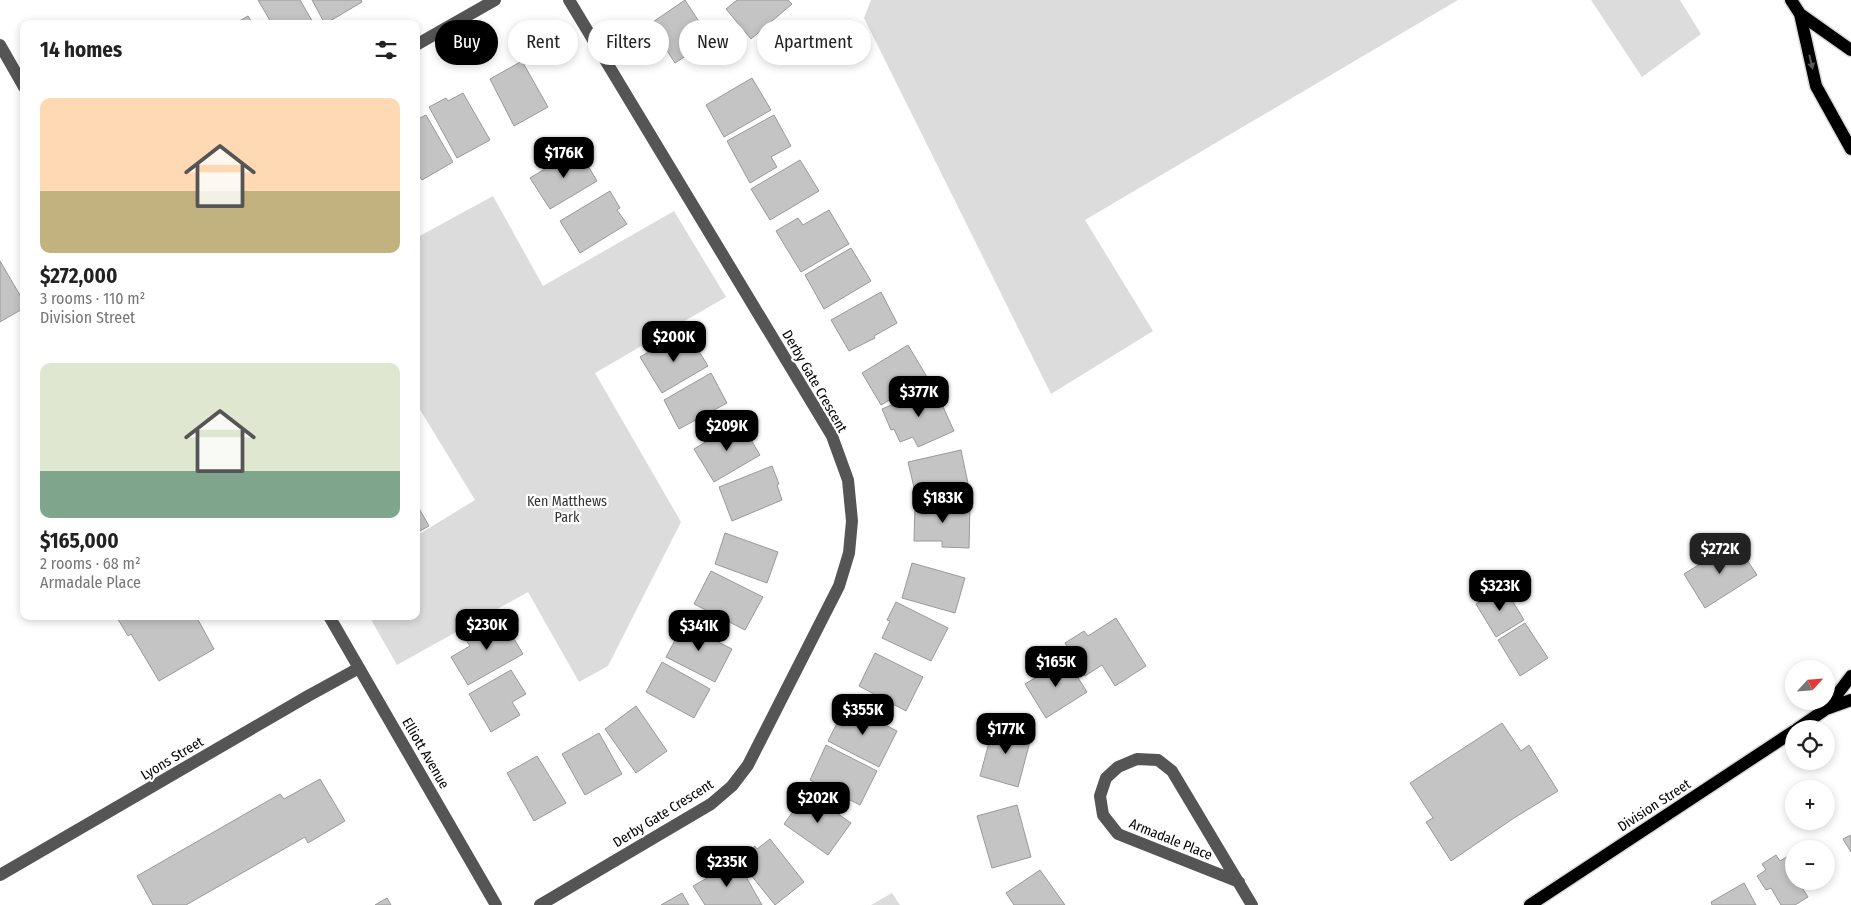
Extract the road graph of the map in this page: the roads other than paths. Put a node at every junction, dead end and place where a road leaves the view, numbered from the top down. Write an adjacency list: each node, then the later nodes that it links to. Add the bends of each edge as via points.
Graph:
1 (494, 0): 5 (street)
2 (569, 0): 22 (street, Derby Gate Crescent, via 832,436 848,480 852,521 849,553 838,586 748,765 732,786 711,804)
3 (1791, 0): 4 (main road)
4 (1800, 14): 7 (main road); 9 (main road, one-way to 9, via 1816,86)
5 (420, 43)
6 (0, 45): 8 (street)
7 (1851, 50)
8 (20, 79)
9 (1851, 149)
10 (332, 620): 11 (street, Elliott Avenue)
11 (359, 668): 19 (street, Lyons Street); 21 (street, Elliott Avenue)
12 (1851, 676): 13 (main road)
13 (1835, 698)
14 (1851, 700): 15 (main road)
15 (1835, 706)
16 (1826, 710): 17 (main road)
17 (1811, 720)
18 (1785, 737): 24 (main road, Division Street)
19 (0, 876)
20 (1239, 882): 20 (street, Armadale Place, via 1172,771 1158,760 1137,759 1118,767 1106,778 1100,796 1103,815 1118,834); 23 (street, Armadale Place)
21 (496, 905)
22 (540, 905)
23 (1252, 905)
24 (1530, 905)

